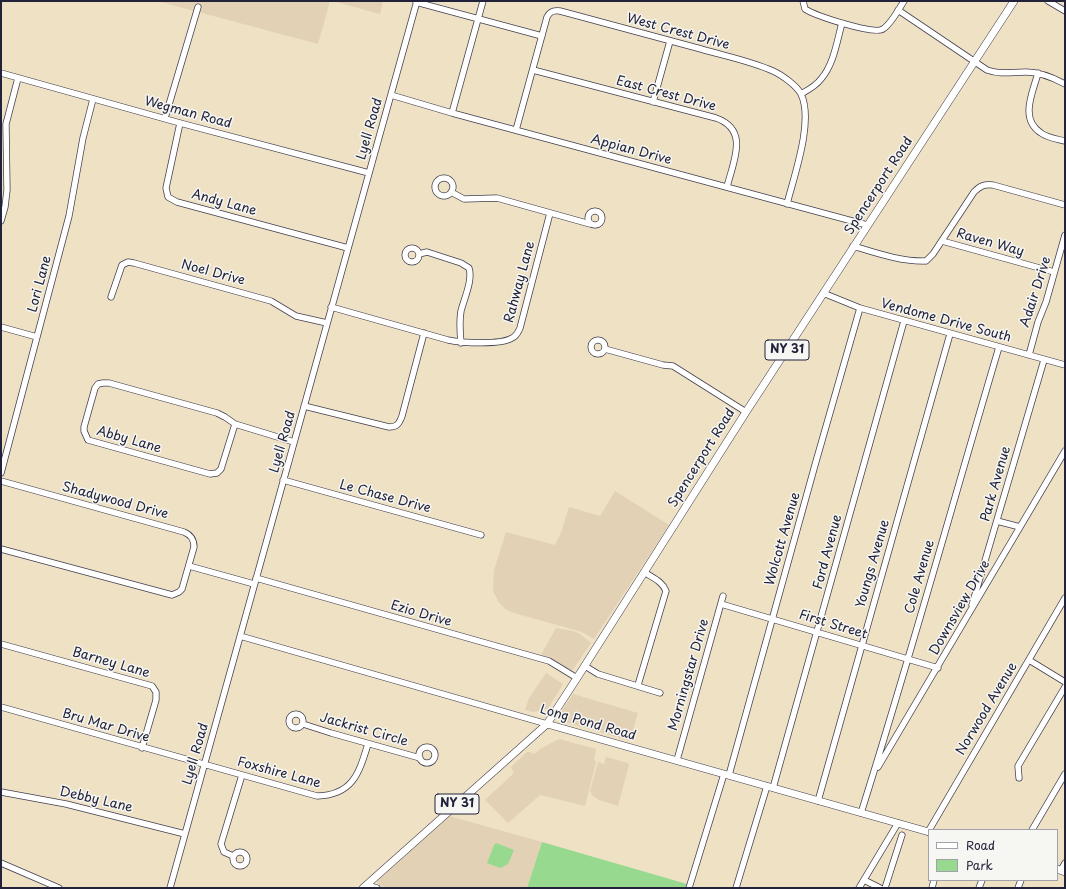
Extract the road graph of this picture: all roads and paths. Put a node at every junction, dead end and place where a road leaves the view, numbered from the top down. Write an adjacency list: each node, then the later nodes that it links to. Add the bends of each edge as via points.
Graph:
1 (484, 1): 10 (street)
2 (803, 1): 11 (street, via 805,9 814,14)
3 (904, 1): 8 (street)
4 (1014, 1): 14 (main road, Spencerport Road / NY 31)
5 (1048, 1): 9 (street)
6 (416, 2): 10 (street); 21 (street, Lyell Road)
7 (198, 7): 25 (street)
8 (898, 10): 11 (street, via 883,29); 14 (street)
9 (1065, 11)
10 (478, 19): 12 (street); 24 (street)
11 (842, 22): 20 (street, via 831,63 822,79)
12 (542, 36): 13 (street, West Crest Drive, via 549,13 556,11); 15 (street, West Crest Drive)
13 (670, 41): 20 (street, West Crest Drive, via 761,66 785,78); 23 (street)
14 (975, 62): 17 (street, via 995,73); 38 (main road, Spencerport Road / NY 31)
15 (533, 70): 23 (street, East Crest Drive); 27 (street, West Crest Drive)
16 (1, 73): 18 (street, Wegman Road)
17 (1038, 73): 19 (street); 28 (street, via 1029,104 1029,117 1042,134)
18 (18, 78): 22 (street, Wegman Road); 29 (street, via 6,124)
19 (1065, 84)
20 (801, 94): 33 (street, via 806,130)
21 (391, 95): 24 (street, Appian Drive); 30 (street, Lyell Road)
22 (93, 99): 25 (street, Wegman Road); 54 (street, Lori Lane, via 82,138 69,216)
23 (653, 102): 31 (street, East Crest Drive, via 716,118 732,127 736,134 737,147)
24 (452, 113): 27 (street, Appian Drive)
25 (165, 118): 26 (street, Wegman Road)
26 (180, 123): 30 (street, Wegman Road); 42 (street, Andy Lane, via 166,188 168,197 178,202)
27 (516, 130): 31 (street, Appian Drive)
28 (1065, 141)
29 (3, 161): 36 (street, via 6,199)
30 (369, 173): 42 (street, Lyell Road)
31 (727, 187): 33 (street, Appian Drive)
32 (451, 192): 35 (street, via 464,198 497,198)
33 (787, 204): 38 (street, Appian Drive)
34 (1065, 205): 40 (street, via 986,184 974,192)
35 (550, 213): 37 (street); 55 (street, Rahway Lane, via 515,337 507,341)
36 (1, 222)
37 (590, 224)
38 (867, 225): 41 (main road, Spencerport Road / NY 31)
39 (1065, 235): 44 (street, Adair Drive)
40 (942, 241): 41 (street, via 926,261 890,256); 44 (street, Raven Way)
41 (854, 246): 45 (main road, Spencerport Road / NY 31)
42 (348, 248): 47 (street, Lyell Road)
43 (420, 254): 55 (street, via 427,252 469,268 470,277 461,312)
44 (1054, 272): 58 (street, Adair Drive)
45 (823, 294): 48 (street, Vendome Drive South); 62 (main road, Spencerport Road / NY 31)
46 (111, 297): 50 (street, Noel Drive, via 122,265 128,262 271,300 296,316)
47 (331, 308): 50 (street, Lyell Road); 52 (street, Rahway Lane)
48 (860, 308): 49 (street, Vendome Drive South); 80 (street, Wolcott Avenue)
49 (904, 321): 53 (street, Vendome Drive South); 81 (street, Ford Avenue)
50 (327, 323): 61 (street, Lyell Road)
51 (1, 327): 54 (street)
52 (424, 333): 55 (street, Rahway Lane); 61 (street, via 400,423 396,427 389,428)
53 (950, 334): 56 (street, Vendome Drive South); 84 (street, Youngs Avenue)
54 (37, 337): 66 (street, Lori Lane)
55 (461, 343)
56 (999, 347): 58 (street, Vendome Drive South); 85 (street, Cole Avenue)
57 (605, 349): 62 (street, via 677,368)
58 (1029, 354): 59 (street, Vendome Drive South)
59 (1044, 360): 60 (street, Vendome Drive South); 69 (street, Park Avenue)
60 (1065, 365)
61 (304, 406): 64 (street, Lyell Road)
62 (746, 412): 74 (main road, Spencerport Road / NY 31)
63 (234, 424): 63 (street, Abby Lane, via 217,413 103,383 95,388 84,431 88,440 210,474 221,469); 64 (street, Abby Lane)
64 (294, 442): 67 (street, Lyell Road)
65 (1065, 451): 70 (street, Downsview Drive)
66 (1, 473)
67 (284, 480): 71 (street, Le Chase Drive); 75 (street, Lyell Road)
68 (1, 481): 73 (street, Shadywood Drive, via 189,534 194,547)
69 (997, 520): 70 (street); 79 (street, Park Avenue)
70 (1020, 527): 79 (street, Downsview Drive)
71 (482, 535)
72 (1, 548): 73 (street, Shadywood Drive, via 172,595 182,590)
73 (189, 566): 75 (street)
74 (644, 572): 87 (main road, Spencerport Road / NY 31); 91 (street, via 660,581 666,591)
75 (255, 581): 82 (street, Lyell Road); 89 (street, Ezio Drive, via 549,661)
76 (723, 596): 78 (street, Morningstar Drive)
77 (1065, 598): 86 (street, Norwood Avenue)
78 (721, 604): 80 (street, First Street); 100 (street, Morningstar Drive)
79 (969, 615): 88 (street, Downsview Drive)
80 (772, 619): 81 (street, First Street); 105 (street, Wolcott Avenue)
81 (818, 632): 84 (street, First Street); 107 (street, Ford Avenue)
82 (240, 636): 96 (street, Long Pond Road); 101 (street, Lyell Road)
83 (1, 644): 98 (street, Barney Lane, via 152,686 156,692 156,700)
84 (862, 646): 85 (street, First Street); 109 (street, Youngs Avenue)
85 (909, 659): 88 (street, First Street); 102 (street, Cole Avenue)
86 (1029, 660): 90 (street); 112 (street, Norwood Avenue)
87 (585, 666): 89 (main road, Spencerport Road / NY 31); 91 (street, via 598,674)
88 (938, 668): 102 (street, Downsview Drive)
89 (577, 678): 96 (main road, Spencerport Road / NY 31)
90 (1065, 682)
91 (638, 685): 93 (street)
92 (1065, 687): 106 (street, via 1018,766)
93 (660, 693)
94 (1, 708): 98 (street, Bru Mar Drive)
95 (303, 724): 97 (street, Jackrist Circle)
96 (547, 724): 100 (main road, Long Pond Road); 122 (main road, Spencerport Road / NY 31)
97 (368, 744): 99 (street, Jackrist Circle); 104 (street, Foxshire Lane, via 357,776 346,786 324,796 310,795)
98 (142, 748): 101 (street, Bru Mar Drive)
99 (420, 758)
100 (677, 760): 105 (main road, Long Pond Road)
101 (204, 764): 104 (street, Foxshire Lane); 115 (street, Lyell Road)
102 (874, 774): 110 (street, Cole Avenue)
103 (1065, 774): 113 (street)
104 (242, 775): 117 (street, via 221,844 224,852)
105 (726, 775): 107 (main road, Long Pond Road); 126 (street, Wolcott Avenue)
106 (1018, 778)
107 (770, 787): 109 (main road, Long Pond Road); 127 (street, Ford Avenue)
108 (1, 792): 115 (street, Debby Lane, via 66,804)
109 (818, 801): 110 (main road, Long Pond Road)
110 (862, 813): 111 (main road, Long Pond Road)
111 (898, 823): 114 (main road, Long Pond Road); 121 (street)
112 (930, 829)
113 (1033, 829)
114 (928, 832)
115 (185, 834): 124 (street, Lyell Road)
116 (902, 835): 130 (street)
117 (233, 856)
118 (1, 863): 123 (street)
119 (1065, 863): 120 (street)
120 (1061, 871)
121 (864, 880): 128 (street); 129 (street)
122 (365, 886): 125 (street)
123 (58, 888)
124 (170, 888)
125 (377, 888)
126 (689, 888)
127 (736, 888)
128 (859, 888)
129 (880, 888)
130 (885, 888)

